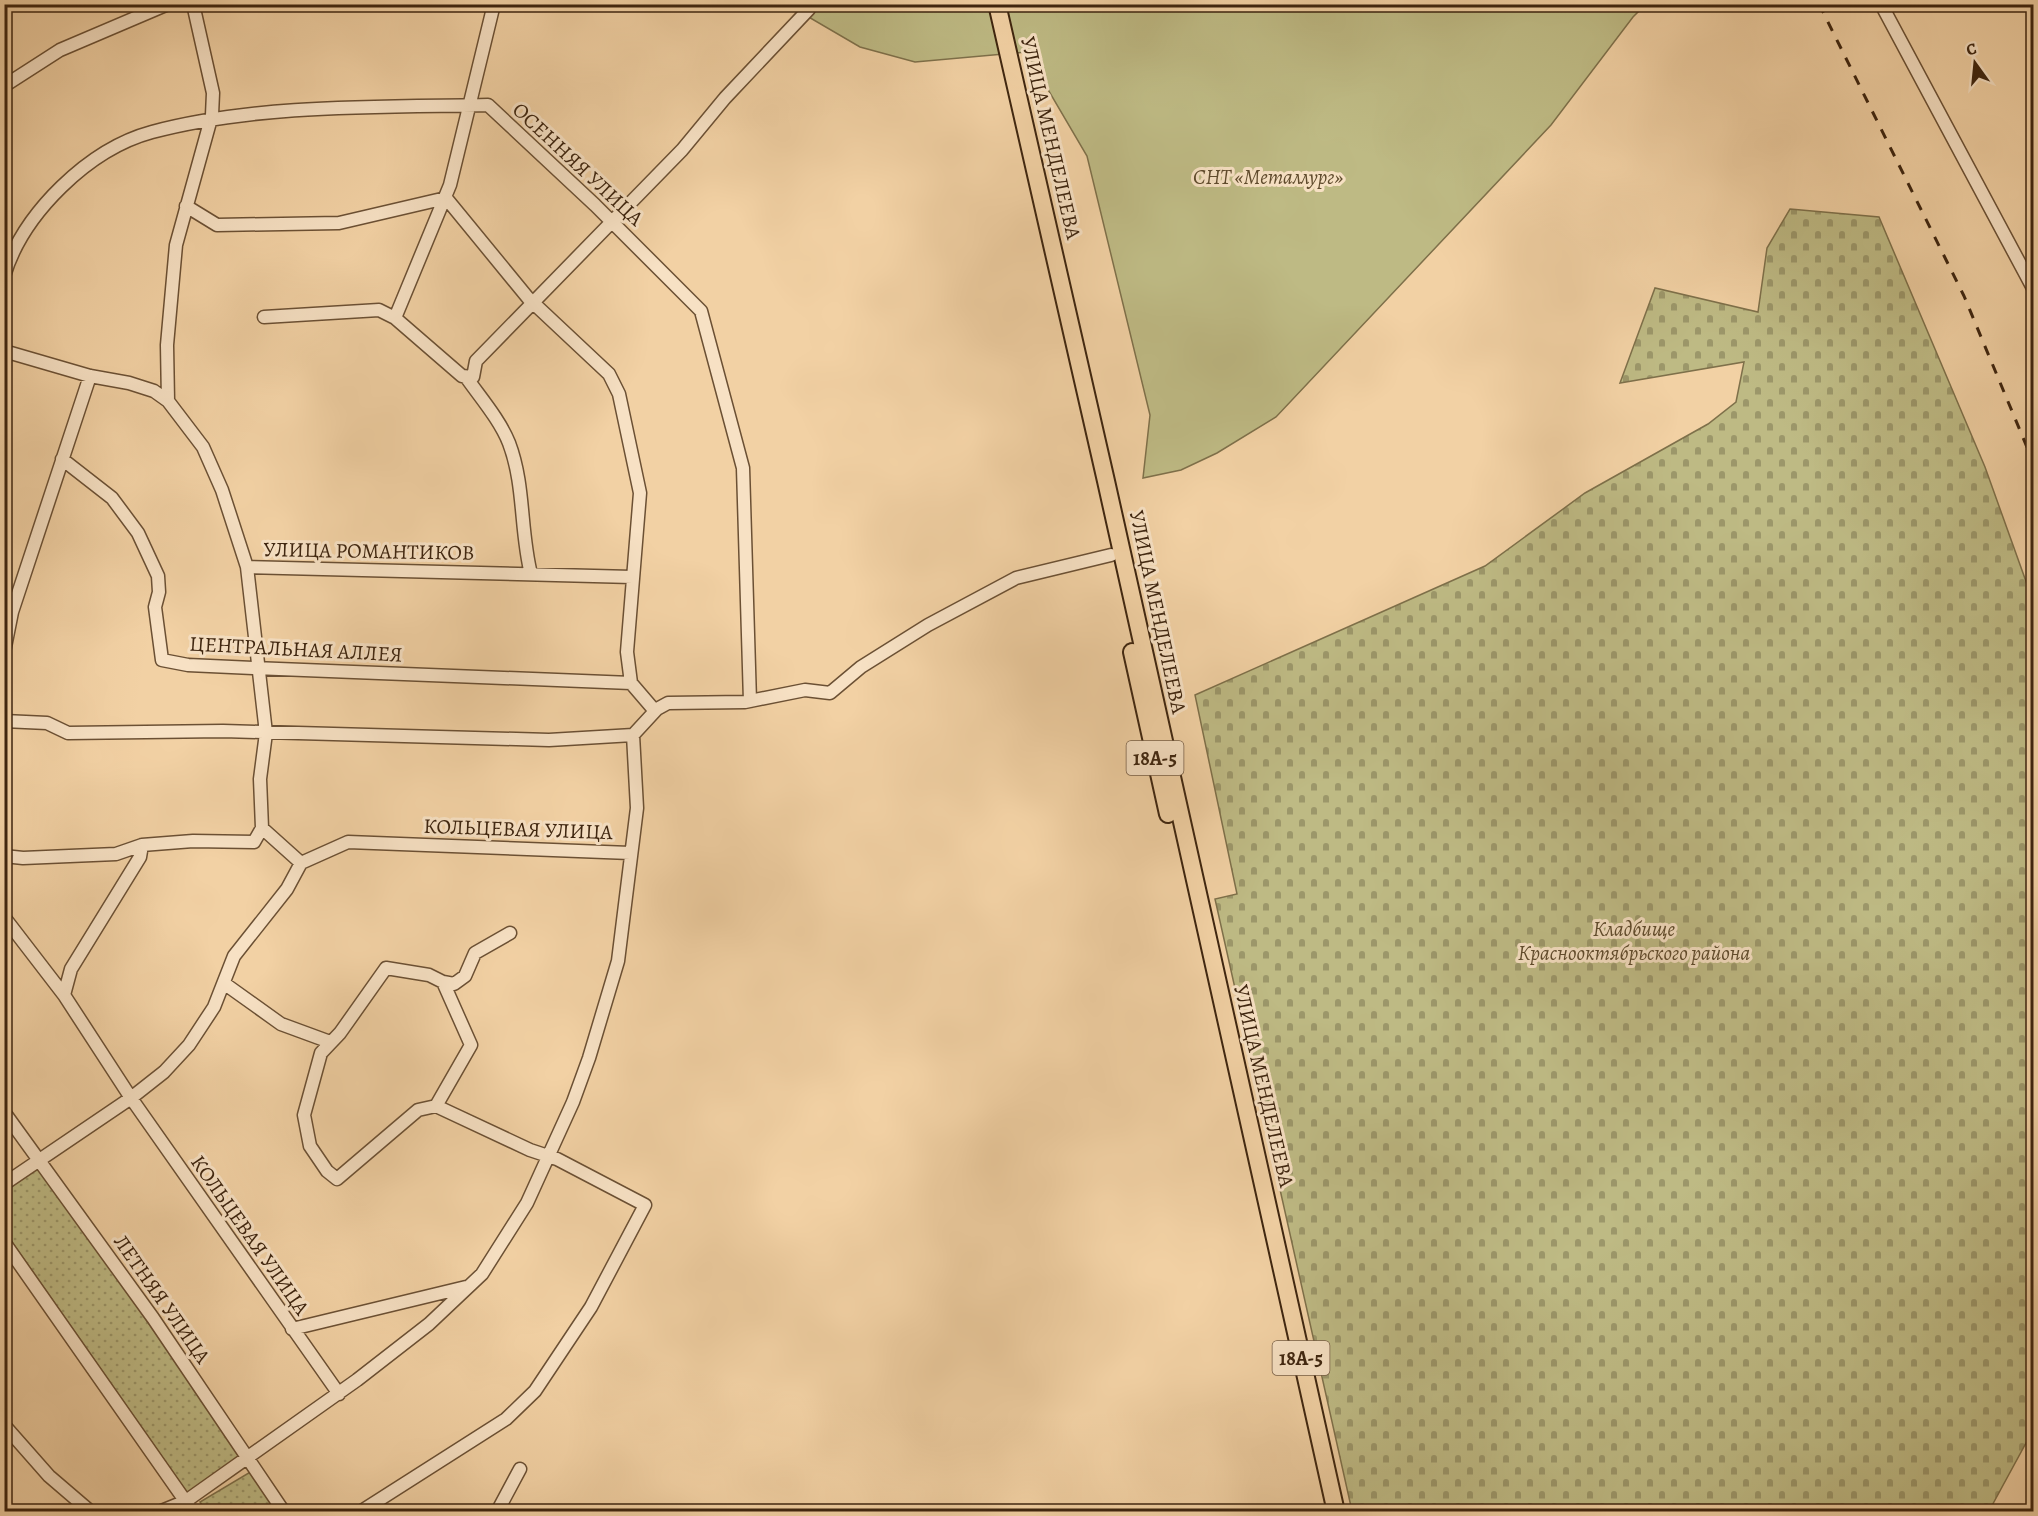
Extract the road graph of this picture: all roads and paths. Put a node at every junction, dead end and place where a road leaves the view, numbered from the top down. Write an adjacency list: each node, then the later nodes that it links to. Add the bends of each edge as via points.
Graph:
1 (168, 4): 8 (street, via 60,50)
2 (193, 4): 10 (street, via 213,93)
3 (494, 4): 9 (street)
4 (986, 4): 24 (highway, УЛИЦА МЕНДЕЛЕЕВА / 18А-5)
5 (997, 4): 67 (highway, УЛИЦА МЕНДЕЛЕЕВА / 18А-5)
6 (1881, 4): 15 (street)
7 (809, 9): 13 (street)
8 (4, 86)
9 (468, 106): 10 (street, ОСЕННЯЯ УЛИЦА, via 355,107); 11 (street); 13 (street, ОСЕННЯЯ УЛИЦА, via 488,105)
10 (210, 121): 12 (street); 14 (street, ОСЕННЯЯ УЛИЦА, via 151,132 90,162 32,222 11,255)
11 (445, 198): 12 (street, via 339,224 217,225); 16 (street); 18 (street)
12 (186, 206): 22 (street, via 176,245 167,345)
13 (613, 222): 16 (street); 31 (street, ОСЕННЯЯ УЛИЦА, via 701,311 743,468)
14 (4, 276)
15 (2034, 290)
16 (533, 303): 21 (street, via 476,361 473,377); 27 (street, via 609,374 619,394 639,493 637,554)
17 (264, 317): 18 (street, via 379,310)
18 (395, 318): 21 (street)
19 (4, 351): 20 (street)
20 (90, 376): 22 (street, via 154,391); 23 (street)
21 (466, 377): 26 (street, via 508,442 524,508 525,552)
22 (168, 401): 25 (street, УЛИЦА РОМАНТИКОВ, via 203,447)
23 (62, 459): 28 (street, via 12,612); 29 (street, ЦЕНТРАЛЬНАЯ АЛЛЕЯ, via 112,498 138,533 158,576 155,607 162,660)
24 (1111, 555): 31 (street, via 1016,578 928,625 861,667 830,693 805,690); 66 (highway, УЛИЦА МЕНДЕЛЕЕВА / 18А-5)
25 (248, 567): 26 (street, УЛИЦА РОМАНТИКОВ); 29 (street)
26 (531, 574): 27 (street, УЛИЦА РОМАНТИКОВ)
27 (632, 577): 30 (street, via 627,651)
28 (4, 652)
29 (258, 669): 30 (street, ЦЕНТРАЛЬНАЯ АЛЛЕЯ); 34 (street)
30 (631, 683): 32 (street)
31 (750, 701): 32 (street, via 668,703)
32 (655, 711): 35 (street)
33 (4, 722): 34 (street, via 47,723 68,733)
34 (266, 733): 35 (street, via 549,740); 36 (street, via 260,779)
35 (633, 735): 38 (street, КОЛЬЦЕВАЯ УЛИЦА, via 637,808)
36 (262, 828): 37 (street, via 254,842); 40 (street)
37 (142, 845): 39 (street, via 116,854); 45 (street, via 140,857 71,969)
38 (630, 853): 40 (street, КОЛЬЦЕВАЯ УЛИЦА, via 348,842); 50 (street, КОЛЬЦЕВАЯ УЛИЦА, via 618,962 573,1102)
39 (4, 856)
40 (301, 863): 44 (street, via 286,889 234,956)
41 (4, 917): 45 (street, КОЛЬЦЕВАЯ УЛИЦА)
42 (510, 933): 43 (street, via 475,953 465,976 454,984)
43 (443, 982): 46 (street, via 429,975 386,968); 48 (street, via 471,1045)
44 (225, 984): 46 (street, via 281,1024); 47 (street, via 189,1045 164,1072)
45 (64, 995): 47 (street, КОЛЬЦЕВАЯ УЛИЦА)
46 (330, 1042): 48 (street, via 321,1053 304,1115 310,1146 337,1179 418,1110)
47 (131, 1098): 51 (street); 55 (street, КОЛЬЦЕВАЯ УЛИЦА)
48 (436, 1106): 50 (street)
49 (4, 1112): 51 (street, ЛЕТНЯЯ УЛИЦА)
50 (547, 1156): 54 (street, КОЛЬЦЕВАЯ УЛИЦА, via 527,1203 482,1274); 64 (street, via 645,1205 591,1307 535,1391 506,1419)
51 (38, 1161): 52 (street); 58 (street, ЛЕТНЯЯ УЛИЦА, via 153,1318)
52 (4, 1184)
53 (4, 1242): 60 (street)
54 (467, 1287): 55 (street); 56 (street, КОЛЬЦЕВАЯ УЛИЦА, via 429,1324)
55 (292, 1329): 56 (street, КОЛЬЦЕВАЯ УЛИЦА)
56 (339, 1394): 58 (street, КОЛЬЦЕВАЯ УЛИЦА)
57 (4, 1425): 61 (street, via 49,1476)
58 (248, 1458): 60 (street, КОЛЬЦЕВАЯ УЛИЦА); 63 (street, ЛЕТНЯЯ УЛИЦА)
59 (520, 1469): 65 (street)
60 (190, 1506): 62 (street, КОЛЬЦЕВАЯ УЛИЦА)
61 (91, 1512)
62 (159, 1512)
63 (284, 1512)
64 (360, 1512)
65 (497, 1512)
66 (1325, 1512)
67 (1336, 1512)

